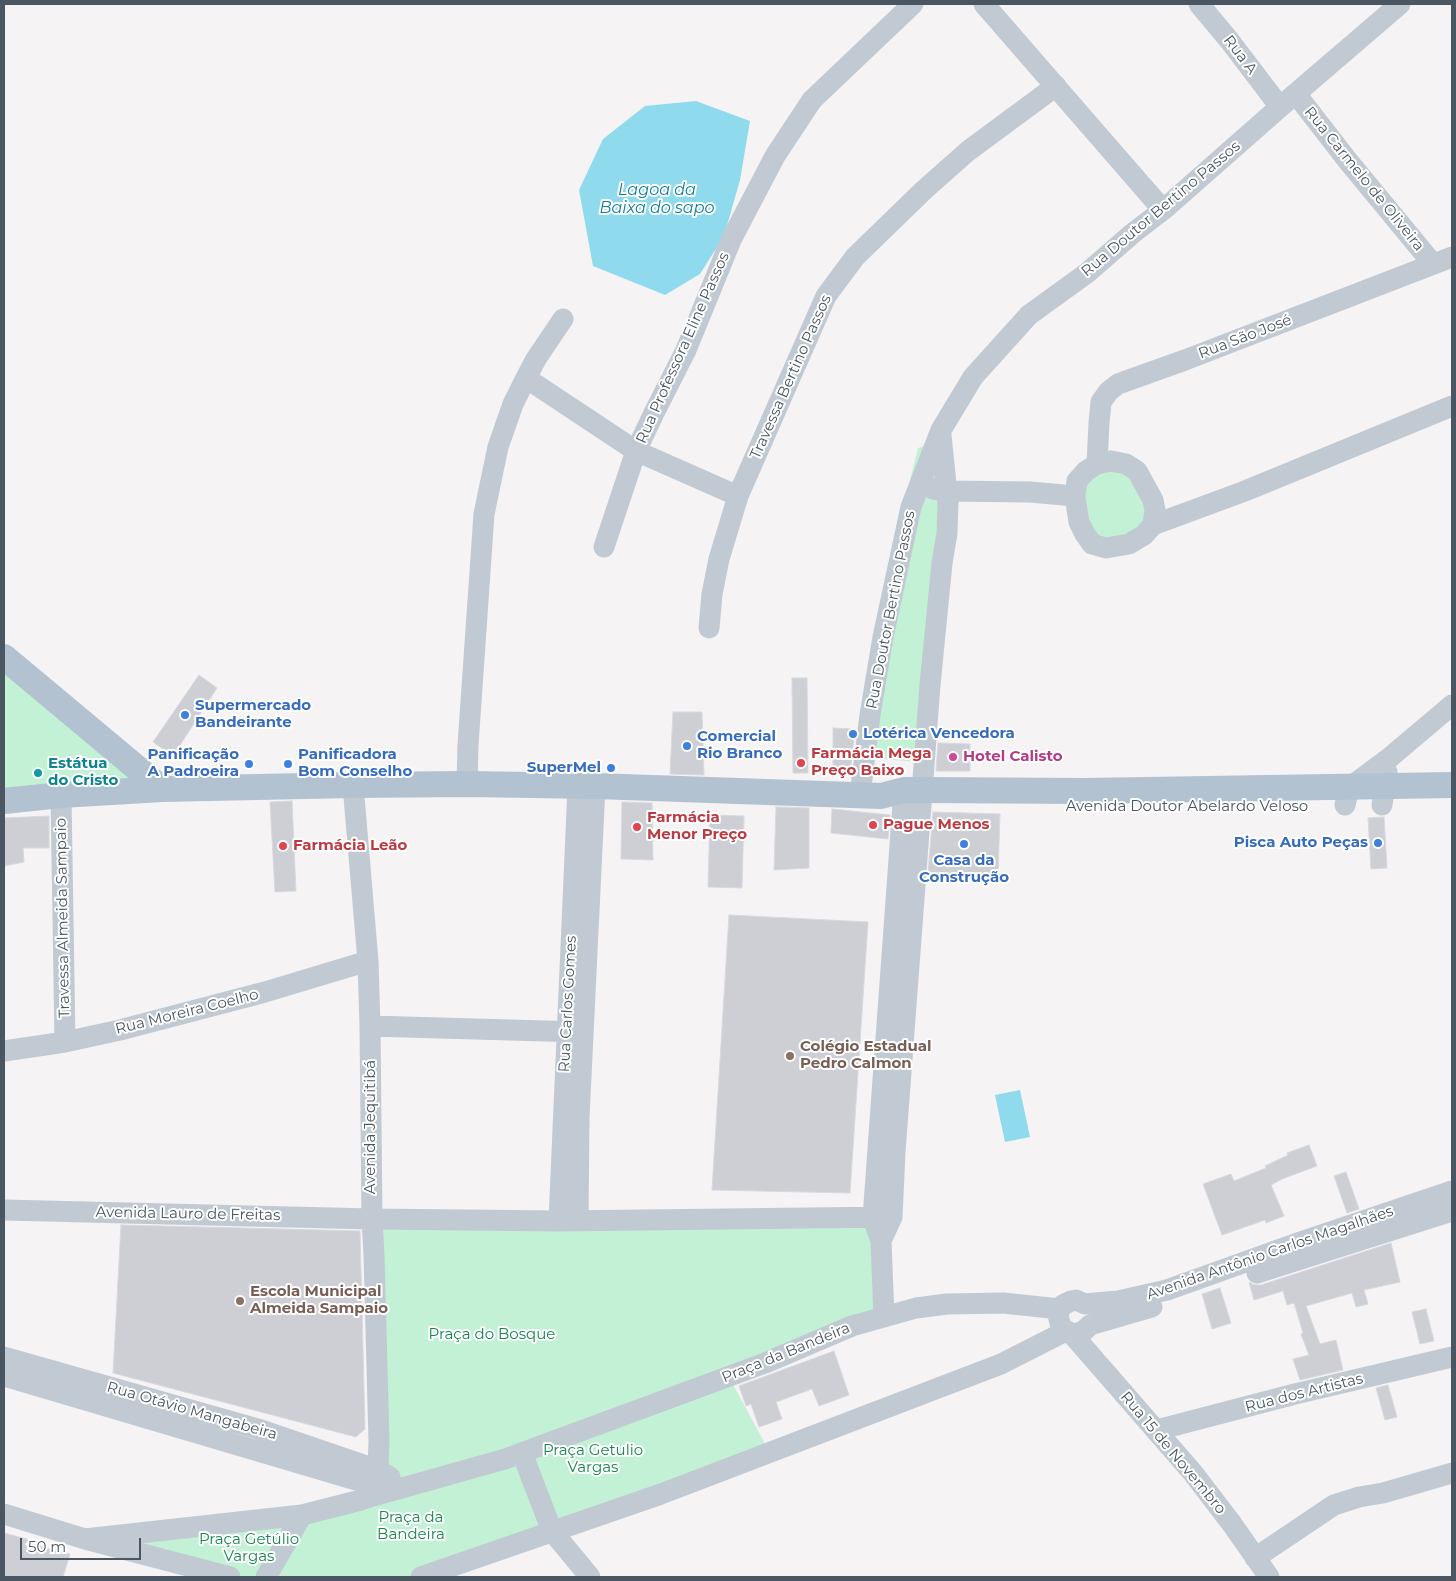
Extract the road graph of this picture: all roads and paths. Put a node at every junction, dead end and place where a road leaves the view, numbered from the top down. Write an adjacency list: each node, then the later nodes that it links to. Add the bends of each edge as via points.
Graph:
1 (913, 4): 15 (street, Rua Professora Eline Passos, via 812,100 775,156 732,240 686,350)
2 (984, 4): 5 (street)
3 (1200, 4): 7 (street, Rua A)
4 (1400, 4): 6 (street, Rua Doutor Bertino Passos)
5 (1056, 86): 8 (street); 19 (street, Travessa Bertino Passos, via 968,151 855,257 826,296)
6 (1296, 94): 7 (street, Rua Doutor Bertino Passos); 10 (street, Rua Carmelo de Oliveira)
7 (1280, 107): 8 (street, Rua Doutor Bertino Passos)
8 (1163, 210): 14 (street, Rua Doutor Bertino Passos, via 1029,315 973,377)
9 (1452, 257): 10 (street, Rua São José)
10 (1433, 264): 16 (street, Rua São José, via 1118,384 1102,402)
11 (563, 319): 12 (street)
12 (526, 378): 15 (street, Rua Professora Eline Passos); 27 (street, via 498,447 484,514)
13 (1452, 406): 21 (street)
14 (941, 430): 17 (street, Rua Doutor Bertino Passos); 18 (street)
15 (636, 451): 19 (street); 22 (street)
16 (1097, 464): 20 (street, via 1077,481); 21 (street, via 1111,461 1126,464 1137,471 1153,500)
17 (917, 487): 18 (street); 35 (street, Rua Doutor Bertino Passos, via 883,637 870,715)
18 (946, 491): 20 (street); 35 (street, via 947,533 935,633)
19 (738, 496): 23 (street, Travessa Bertino Passos, via 718,559)
20 (1075, 496): 21 (street, via 1079,522 1092,544 1106,548 1130,544)
21 (1154, 525)
22 (604, 548)
23 (709, 628)
24 (4, 657): 31 (main road)
25 (1452, 705): 26 (street)
26 (1388, 759): 33 (street); 34 (street)
27 (467, 784): 28 (main road, Avenida Doutor Abelardo Veloso); 30 (main road, Avenida Doutor Abelardo Veloso)
28 (353, 785): 31 (main road, Avenida Doutor Abelardo Veloso); 38 (street, Avenida Jequitibá)
29 (1452, 785): 34 (main road, Avenida Doutor Abelardo Veloso)
30 (587, 786): 35 (main road, Avenida Doutor Abelardo Veloso); 40 (street, Rua Carlos Gomes)
31 (162, 790): 32 (main road, Avenida Doutor Abelardo Veloso)
32 (61, 795): 36 (main road, Avenida Doutor Abelardo Veloso); 41 (street, Travessa Almeida Sampaio)
33 (1347, 796): 34 (main road, Avenida Doutor Abelardo Veloso); 35 (main road, Avenida Doutor Abelardo Veloso, via 1085,800)
34 (1383, 796): 37 (main road, Avenida Doutor Abelardo Veloso)
35 (899, 797): 46 (street, via 895,1152)
36 (4, 801)
37 (1452, 802)
38 (368, 962): 39 (street, Avenida Jequitibá); 41 (street, Rua Moreira Coelho, via 265,992)
39 (370, 1026): 40 (street); 47 (street, Avenida Jequitibá)
40 (576, 1032): 48 (street, Rua Carlos Gomes)
41 (65, 1042): 42 (street, Rua Moreira Coelho)
42 (4, 1051)
43 (1452, 1191): 49 (street, Avenida Antônio Carlos Magalhães)
44 (4, 1210): 47 (street, Avenida Lauro de Freitas)
45 (1452, 1211): 49 (street)
46 (882, 1217): 48 (street); 52 (street)
47 (372, 1219): 48 (street); 61 (street, Avenida Jequitibá, via 379,1386)
48 (568, 1220)
49 (1301, 1250): 50 (street, Avenida Antônio Carlos Magalhães, via 1167,1290 1118,1301); 53 (street, via 1163,1304)
50 (1085, 1304): 51 (street, Avenida Antônio Carlos Magalhães, via 1076,1300 1067,1302); 53 (street, via 1091,1314)
51 (1060, 1309): 52 (street, Praça da Bandeira, via 1003,1303 947,1304); 53 (street, via 1058,1321 1061,1327)
52 (884, 1317): 59 (street, Praça da Bandeira, via 852,1326 756,1366)
53 (1076, 1330): 58 (street, Rua 15 de Novembro); 64 (street, via 1001,1364 661,1494)
54 (4, 1357): 57 (street, Rua Otávio Mangabeira)
55 (1452, 1357): 58 (street, Rua dos Artistas)
56 (4, 1376): 57 (street, Rua Otávio Mangabeira)
57 (56, 1381): 61 (street, Rua Otávio Mangabeira, via 258,1429)
58 (1157, 1430): 66 (street, Rua 15 de Novembro)
59 (522, 1453): 61 (street, Praça da Bandeira, via 404,1486); 64 (street)
60 (1452, 1473): 66 (street, via 1334,1505)
61 (374, 1484): 63 (street)
62 (4, 1514): 65 (street)
63 (302, 1515): 65 (street); 68 (street)
64 (552, 1531): 69 (street); 70 (street)
65 (85, 1538): 67 (street)
66 (1255, 1558): 71 (street, Rua 15 de Novembro)
67 (230, 1577)
68 (266, 1577)
69 (421, 1577)
70 (590, 1577)
71 (1269, 1577)

